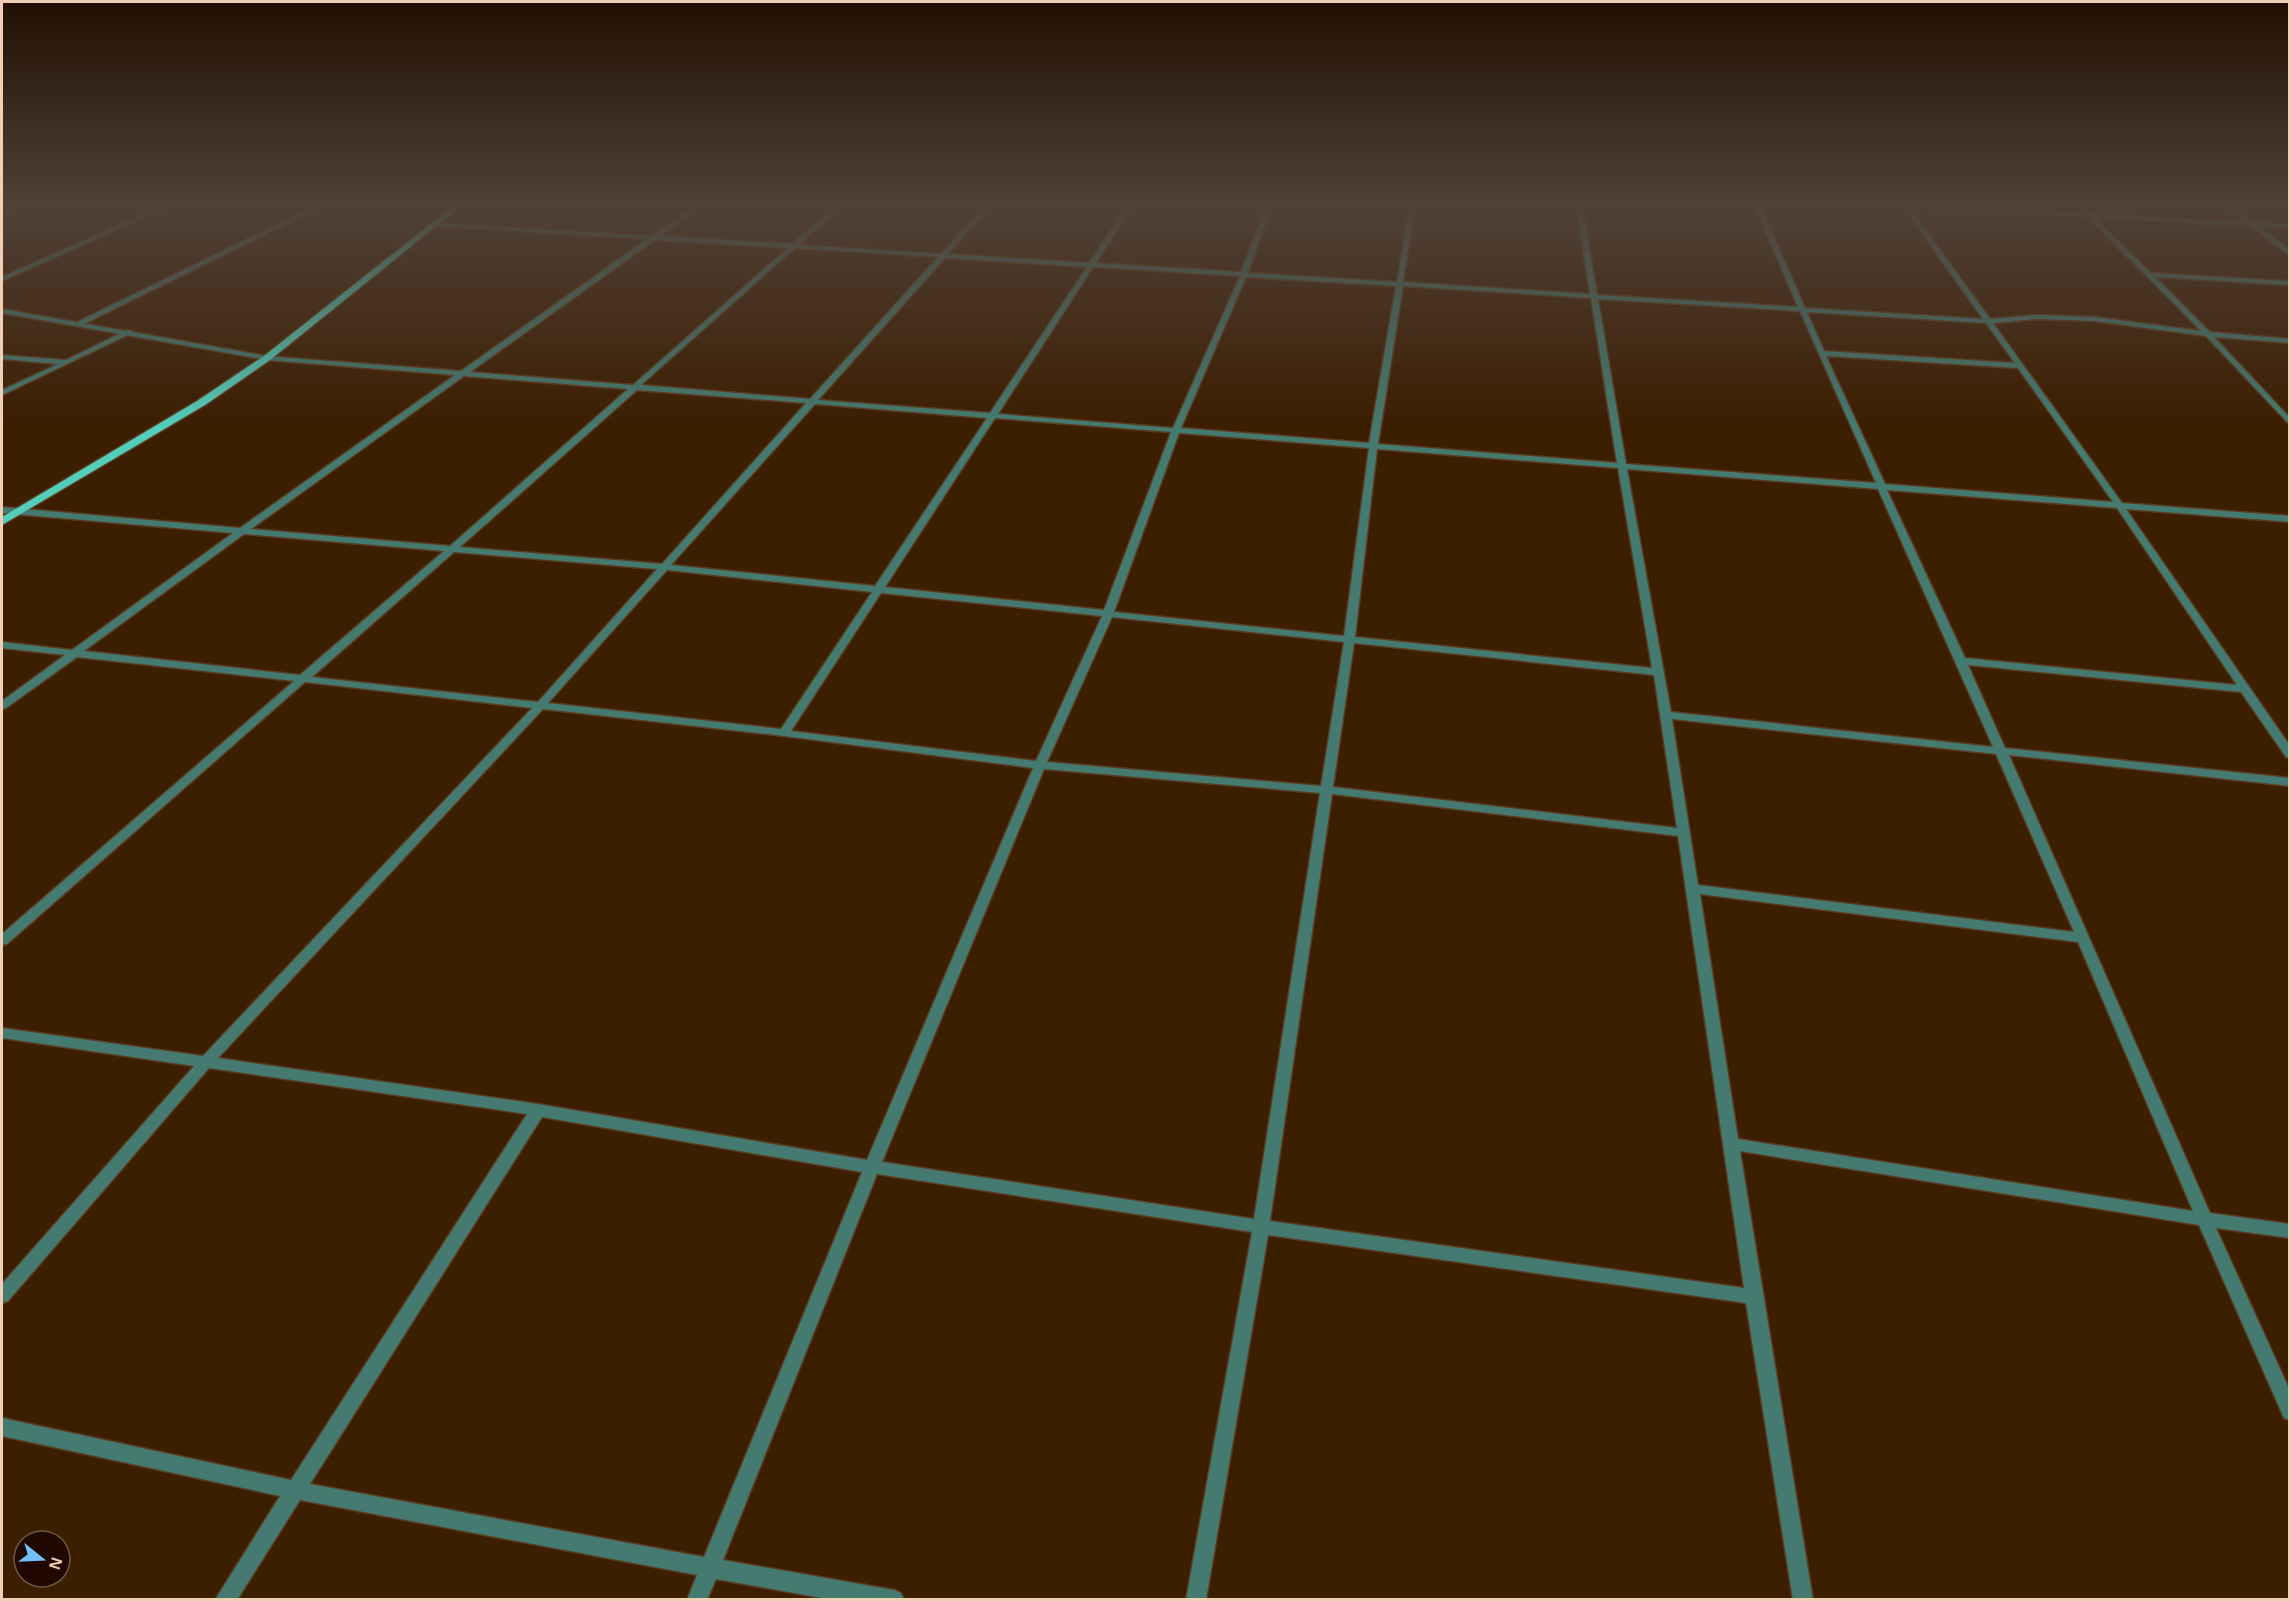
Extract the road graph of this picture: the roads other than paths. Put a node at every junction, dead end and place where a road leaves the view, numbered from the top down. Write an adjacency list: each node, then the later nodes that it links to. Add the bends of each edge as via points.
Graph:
1 (172, 278): 21 (street)
2 (368, 278): 27 (main road)
3 (599, 278): 30 (street)
4 (759, 278): 31 (street)
5 (924, 278): 33 (street)
6 (1084, 278): 34 (street)
7 (1242, 278): 36 (street)
8 (1302, 278): 16 (street)
9 (1402, 278): 16 (street)
10 (1592, 278): 17 (street)
11 (1788, 278): 18 (street)
12 (1956, 278): 20 (street)
13 (2151, 278): 23 (street)
14 (2196, 278): 15 (street)
15 (2289, 283)
16 (1401, 284): 17 (street); 37 (street)
17 (1595, 296): 18 (street); 38 (street)
18 (1802, 310): 20 (street); 25 (street)
19 (2, 311): 21 (street)
20 (1987, 321): 23 (street, via 2036,317 2096,319); 29 (street)
21 (77, 324): 22 (street)
22 (130, 332): 27 (street); 28 (street)
23 (2208, 334): 24 (street); 35 (street)
24 (2289, 340)
25 (1821, 353): 29 (street); 39 (street)
26 (2, 357): 28 (street)
27 (267, 358): 30 (street); 42 (main road, via 201,403)
28 (67, 362): 32 (street)
29 (2019, 366): 40 (street)
30 (465, 374): 31 (street); 45 (street)
31 (635, 388): 33 (street); 46 (street)
32 (2, 393)
33 (815, 400): 34 (street); 47 (street)
34 (992, 414): 36 (street); 48 (street)
35 (2289, 423)
36 (1176, 430): 37 (street); 49 (street)
37 (1373, 446): 38 (street); 50 (street)
38 (1622, 466): 39 (street); 54 (street)
39 (1881, 488): 40 (street); 53 (street)
40 (2120, 506): 43 (street); 56 (street)
41 (2, 510): 42 (street)
42 (18, 512): 44 (main road); 45 (street)
43 (2289, 519)
44 (2, 522)
45 (243, 530): 46 (street); 52 (street)
46 (453, 548): 47 (street); 55 (street)
47 (663, 567): 48 (street); 58 (street)
48 (879, 590): 49 (street); 60 (street)
49 (1108, 614): 50 (street); 63 (street)
50 (1349, 640): 54 (street); 65 (street)
51 (2, 645): 52 (street)
52 (72, 653): 55 (street); 57 (street)
53 (1960, 662): 56 (street); 61 (street)
54 (1659, 672): 59 (street)
55 (303, 679): 58 (street); 69 (street)
56 (2245, 689): 62 (street)
57 (2, 706)
58 (540, 706): 60 (street); 71 (street)
59 (1666, 715): 61 (street); 66 (street)
60 (784, 733): 63 (street)
61 (2001, 750): 64 (street); 68 (street)
62 (2289, 755)
63 (1040, 765): 65 (street); 74 (street)
64 (2289, 782)
65 (1326, 790): 66 (street); 76 (street)
66 (1684, 833): 67 (street)
67 (1693, 889): 68 (street); 73 (street)
68 (2081, 938): 75 (street)
69 (2, 941)
70 (2, 1033): 71 (street)
71 (206, 1062): 72 (street); 78 (street)
72 (538, 1110): 74 (street); 82 (street)
73 (1733, 1144): 75 (street); 79 (street)
74 (872, 1167): 76 (street); 83 (street)
75 (2202, 1219): 77 (street); 80 (street)
76 (1261, 1227): 79 (street); 87 (street)
77 (2289, 1231)
78 (2, 1296)
79 (1754, 1297): 88 (street)
80 (2289, 1412)
81 (2, 1427): 82 (street)
82 (295, 1490): 83 (street); 84 (street)
83 (710, 1568): 85 (street); 86 (street)
84 (225, 1599)
85 (697, 1599)
86 (894, 1599)
87 (1196, 1599)
88 (1803, 1599)

